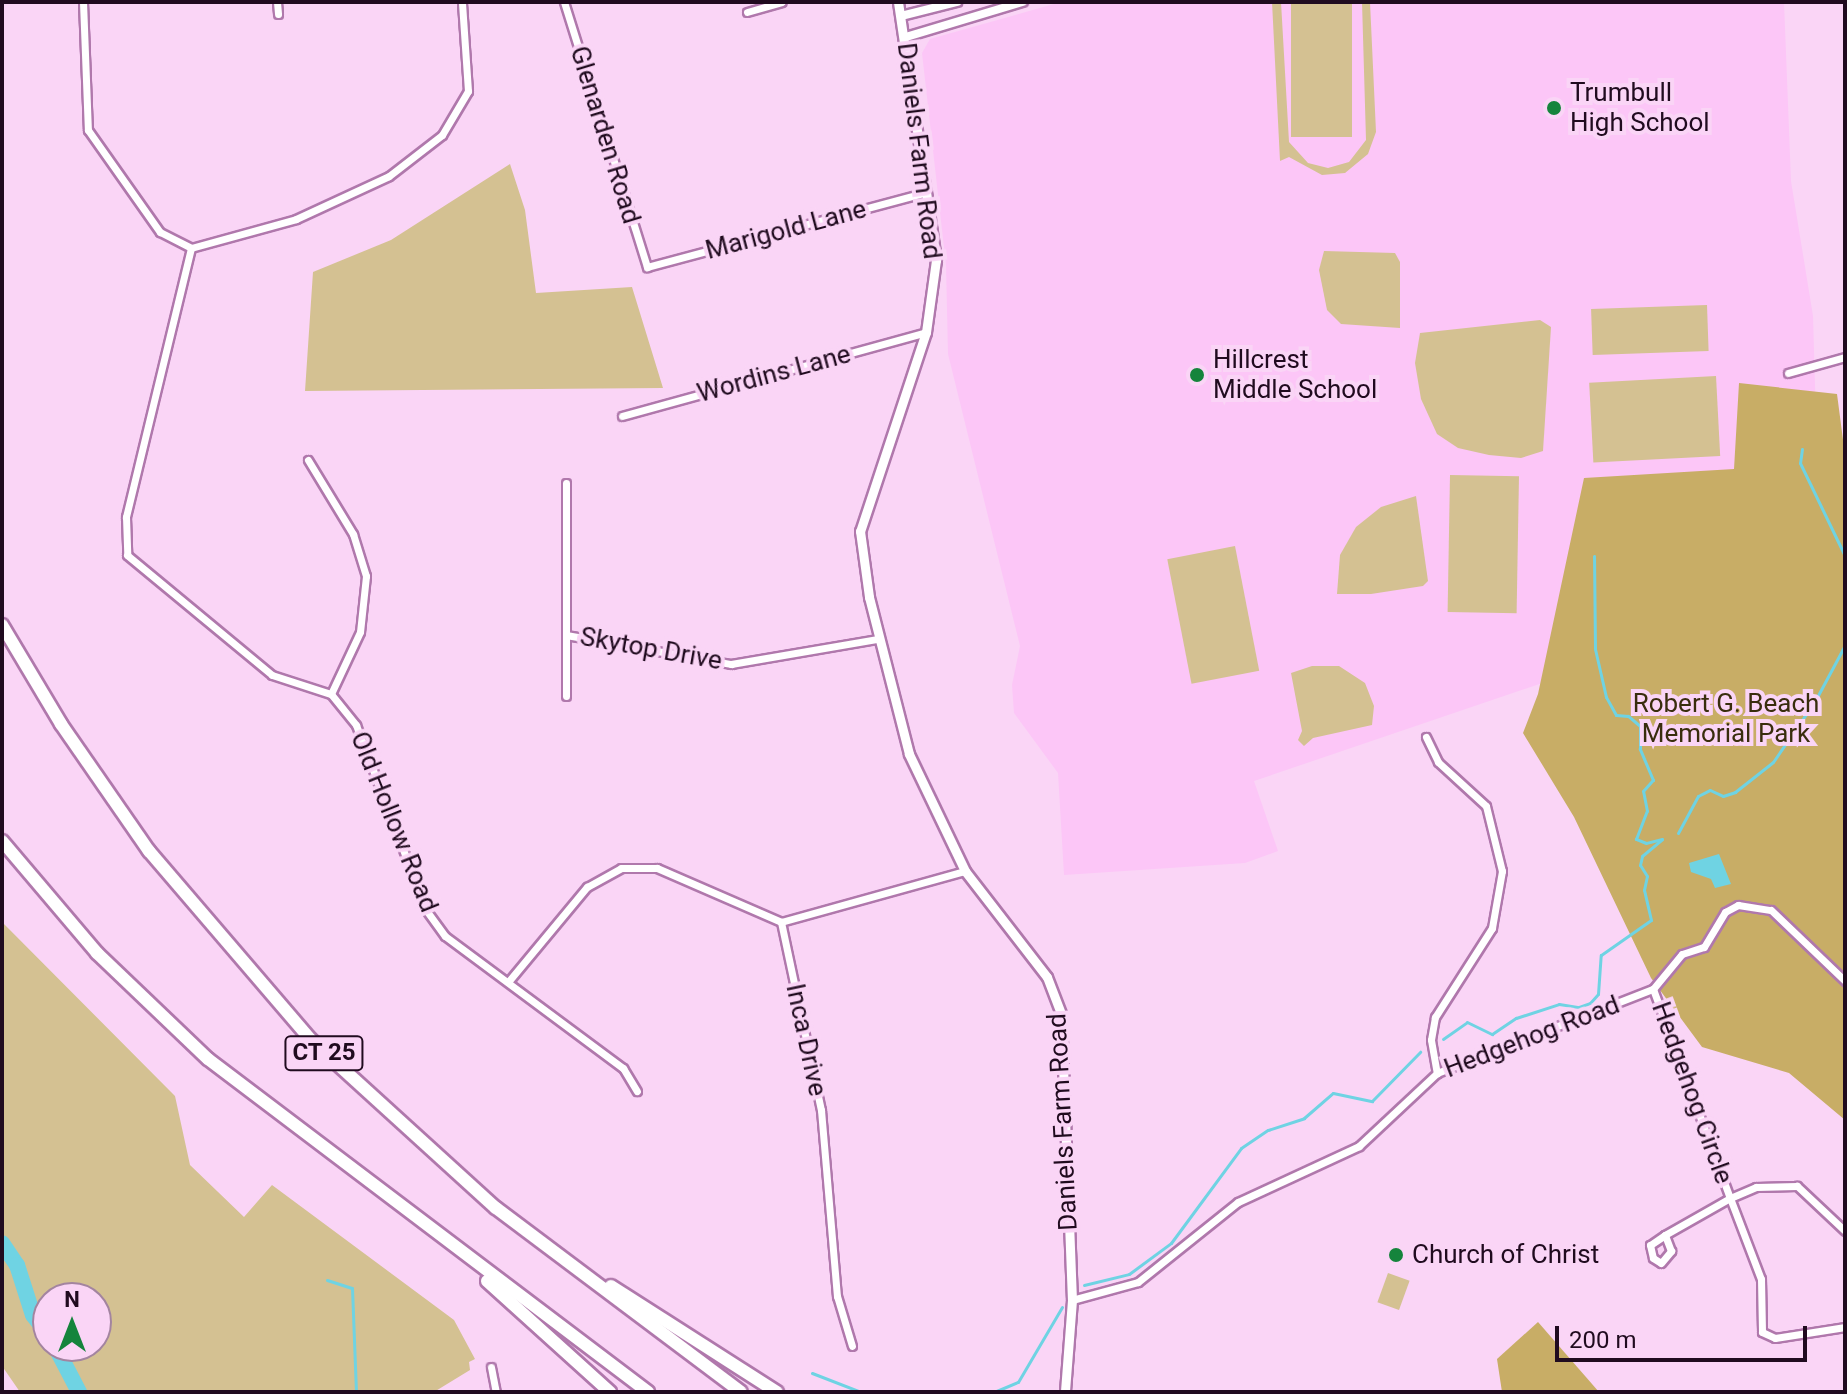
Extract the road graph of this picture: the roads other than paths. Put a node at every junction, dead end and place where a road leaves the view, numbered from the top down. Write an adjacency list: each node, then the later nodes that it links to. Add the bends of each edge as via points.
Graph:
1 (83, 2): 14 (street, via 88,130 160,232)
2 (277, 2): 10 (street)
3 (462, 2): 14 (street, via 468,91 442,135 389,176 296,219)
4 (564, 2): 15 (street, Glenarden Road)
5 (782, 2): 9 (street)
6 (898, 2): 11 (main road, Daniels Farm Road)
7 (957, 2): 11 (street)
8 (1023, 2): 12 (street)
9 (747, 12)
10 (278, 14)
11 (901, 16): 12 (main road, Daniels Farm Road)
12 (906, 37): 13 (main road, Daniels Farm Road)
13 (926, 192): 15 (street, Marigold Lane); 16 (main road, Daniels Farm Road, via 936,260)
14 (191, 248): 25 (street, via 126,517 127,555 272,675)
15 (647, 267)
16 (926, 332): 19 (street, Wordins Lane); 24 (main road, Daniels Farm Road, via 860,531)
17 (1845, 357): 18 (street)
18 (1788, 373)
19 (622, 416)
20 (308, 460): 25 (street, via 353,534 366,576 360,632)
21 (566, 483): 23 (street)
22 (2, 625): 38 (highway, CT 25, via 103,787 228,948 378,1105)
23 (566, 635): 24 (street, Skytop Drive, via 731,664); 26 (street)
24 (878, 639): 29 (main road, Daniels Farm Road, via 909,754)
25 (331, 694): 32 (street, Old Hollow Road, via 356,725 426,910 445,936)
26 (566, 696)
27 (1426, 737): 34 (street, via 1438,762 1486,806 1502,871 1492,928 1435,1017 1431,1040)
28 (2, 841): 37 (highway, CT 25, via 76,930 174,1029 256,1099)
29 (965, 871): 30 (street); 41 (main road, Daniels Farm Road, via 1047,977 1061,1014)
30 (781, 922): 32 (street, via 657,868 621,868 587,887); 43 (street, Inca Drive, via 821,1110 837,1296)
31 (1845, 981): 33 (street, Hedgehog Road, via 1781,917 1761,905 1725,912 1704,947 1682,954)
32 (508, 982): 35 (street, Old Hollow Road, via 623,1068)
33 (1653, 989): 34 (street, Hedgehog Road); 36 (street, Hedgehog Circle)
34 (1437, 1073): 41 (street, Hedgehog Road, via 1359,1146 1238,1202 1138,1282)
35 (637, 1091)
36 (1730, 1198): 39 (street, Hedgehog Circle, via 1756,1187 1797,1186); 40 (street, Hedgehog Circle); 42 (street, Hedgehog Circle, via 1761,1279 1762,1332 1775,1338)
37 (403, 1209): 46 (highway); 47 (highway, CT 25)
38 (520, 1227): 48 (highway, CT 25); 49 (highway)
39 (1845, 1231)
40 (1665, 1235)
41 (1072, 1300): 50 (main road, Daniels Farm Road)
42 (1845, 1327)
43 (852, 1346)
44 (491, 1367): 45 (street)
45 (496, 1392)
46 (610, 1392)
47 (648, 1392)
48 (741, 1392)
49 (777, 1392)
50 (1065, 1392)

